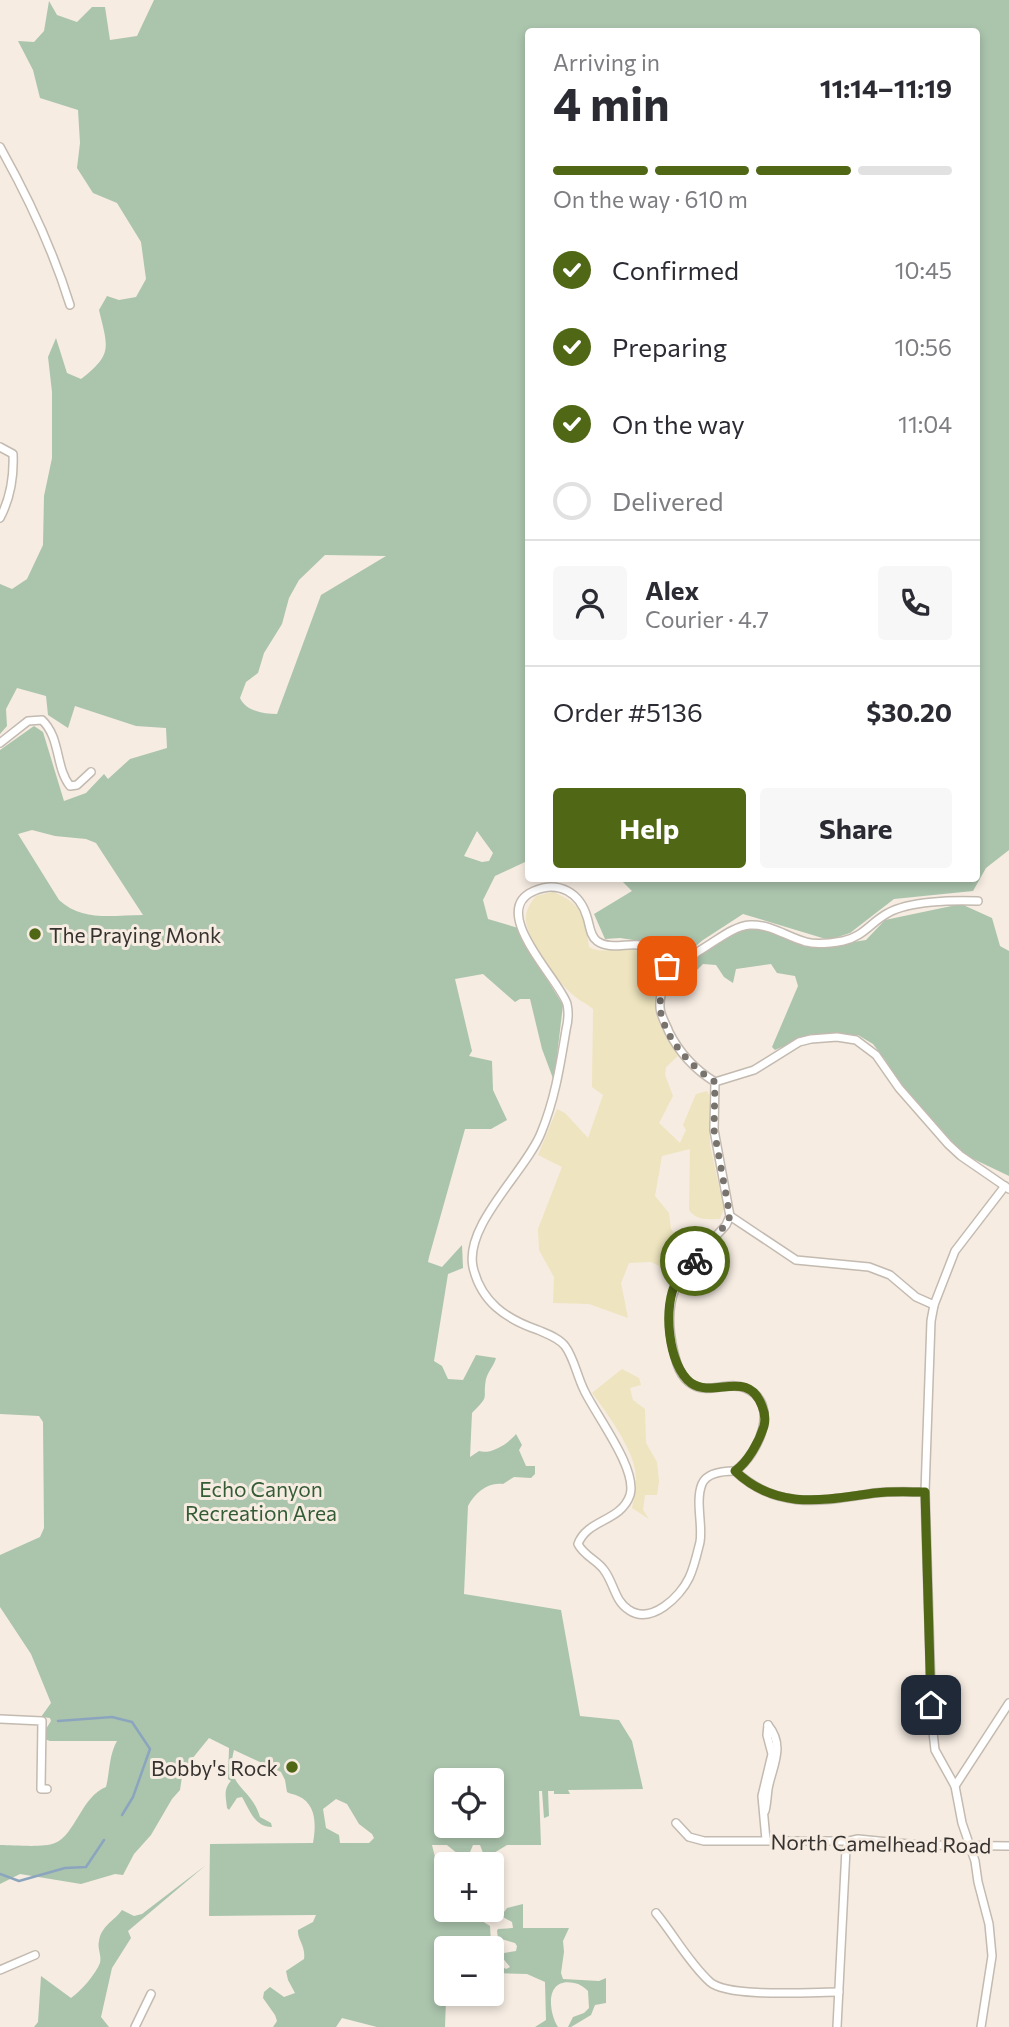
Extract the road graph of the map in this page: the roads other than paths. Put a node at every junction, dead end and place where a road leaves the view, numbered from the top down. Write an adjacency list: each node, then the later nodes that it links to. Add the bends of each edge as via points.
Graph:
1 (0, 147): 2 (street, via 57,261)
2 (70, 305)
3 (0, 447): 4 (street, via 13,454 14,475)
4 (0, 518)
5 (0, 743): 6 (street, via 28,722 42,720 52,734 70,786)
6 (91, 772)
7 (978, 901): 8 (street, via 900,909 881,917 859,936 831,942 807,943 772,928 748,925 691,956)
8 (671, 976): 9 (street, via 660,1000 664,1020 692,1067); 13 (street, via 657,953 643,945 600,943 572,893 555,886 531,891 524,898 522,932 562,993 568,1017 556,1092 541,1133 479,1231 472,1262 485,1296 503,1315 566,1347 584,1392 618,1448 631,1482 630,1494 622,1510 591,1527 578,1544 601,1566 621,1604 631,1612 659,1610 685,1586 700,1541 700,1486 711,1475)
9 (715, 1082): 10 (street, via 754,1070 799,1042 837,1037 856,1040 876,1055 899,1088 961,1156); 11 (street, via 714,1130)
10 (1007, 1188): 12 (street, via 955,1251)
11 (730, 1216): 12 (street, via 796,1260 869,1267 890,1275 916,1297); 13 (street, via 677,1282 671,1296 669,1330 678,1368 693,1385 743,1386 759,1399 766,1416 763,1429)
12 (934, 1305): 14 (street)
13 (735, 1471): 14 (street, via 776,1495 811,1502)
14 (925, 1492): 17 (street, via 935,1750)
15 (1009, 1703): 17 (street)
16 (0, 1719): 18 (street, via 42,1721 41,1789)
17 (955, 1786): 23 (street)
18 (47, 1789)
19 (765, 1811): 19 (street, via 777,1754 768,1725 772,1754 762,1796); 21 (street)
20 (676, 1823): 21 (street, North Camelhead Road, via 696,1840)
21 (766, 1840): 22 (street, North Camelhead Road)
22 (849, 1841): 23 (street, North Camelhead Road); 28 (street)
23 (970, 1846): 24 (street, North Camelhead Road); 32 (street, via 991,1939)
24 (1009, 1846)
25 (656, 1913): 28 (street, via 718,1988)
26 (35, 1955): 27 (street)
27 (0, 1970)
28 (839, 1993): 31 (street)
29 (152, 1994): 30 (street)
30 (135, 2027)
31 (838, 2027)
32 (981, 2027)

